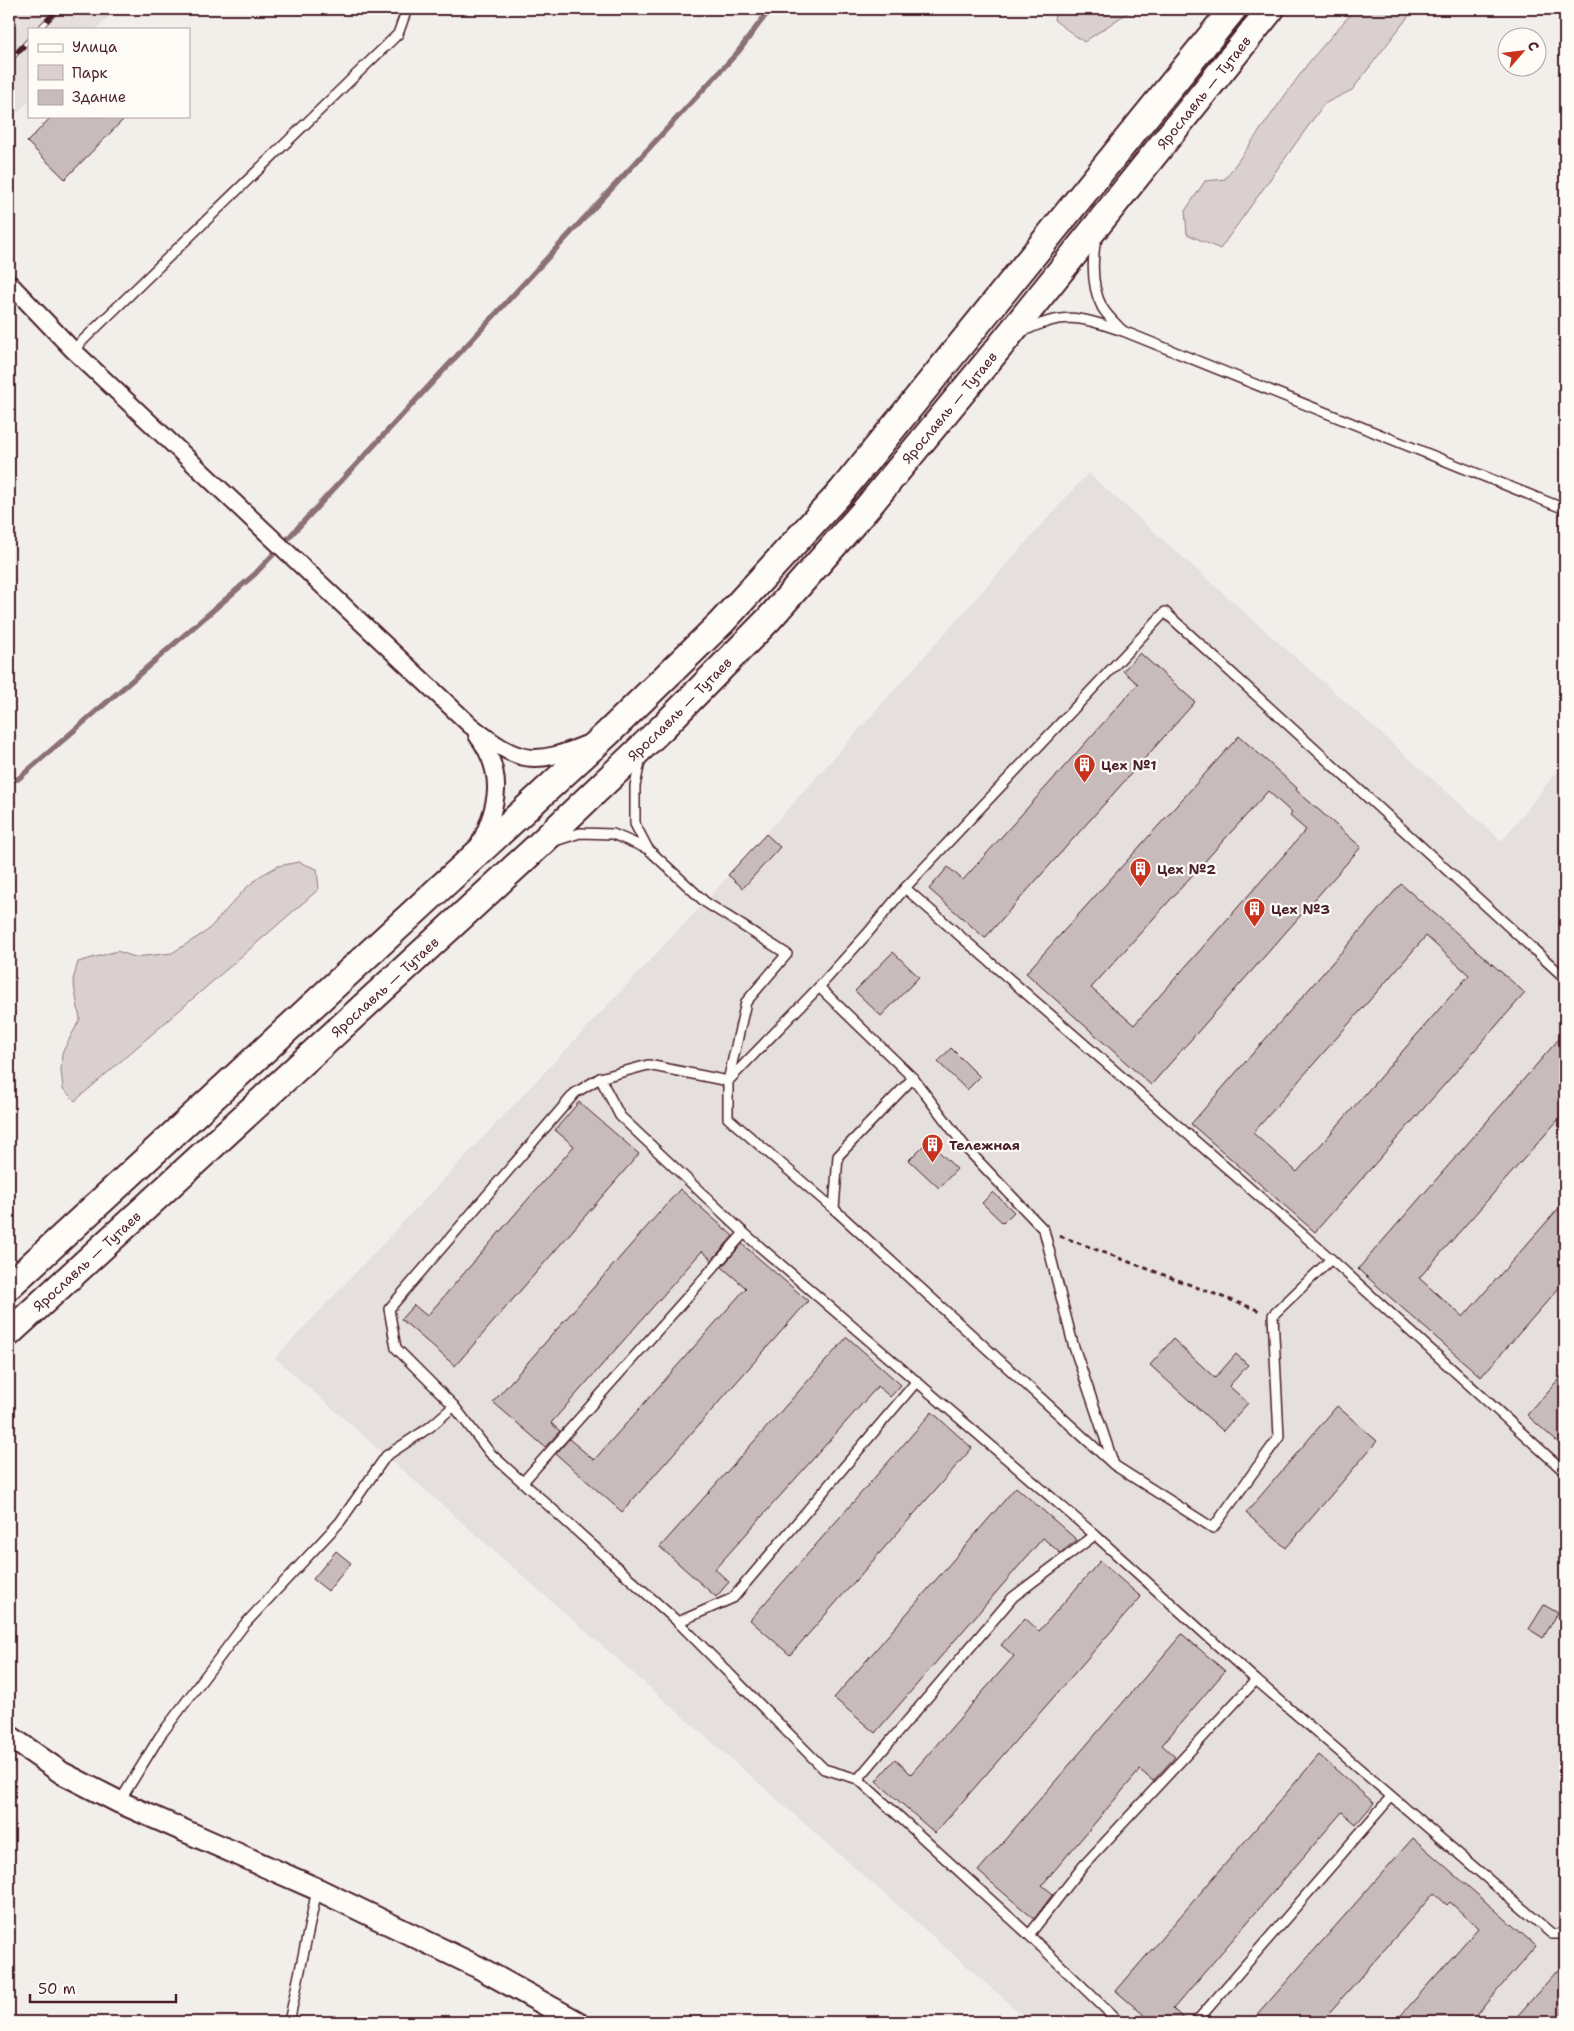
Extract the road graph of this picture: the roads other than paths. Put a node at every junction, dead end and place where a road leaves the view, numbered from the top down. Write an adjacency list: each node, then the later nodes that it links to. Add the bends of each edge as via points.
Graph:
1 (407, 9): 7 (lane, via 398,34)
2 (1233, 9): 12 (main road, via 841,492 721,623)
3 (1271, 9): 4 (main road, Ярославль — Тутаев)
4 (1106, 213): 6 (lane, via 1096,240 1094,283 1103,308); 8 (main road, Ярославль — Тутаев)
5 (9, 283): 7 (street)
6 (1123, 331): 8 (lane, via 1062,317 1018,333); 9 (lane)
7 (73, 350): 10 (street)
8 (997, 350): 11 (main road, Ярославль — Тутаев, via 866,509 769,619)
9 (1565, 509)
10 (470, 725): 12 (street, via 498,748 518,756 542,759 565,753); 15 (street, via 485,745 494,768 496,796 492,819)
11 (662, 728): 13 (main road, Ярославль — Тутаев); 14 (lane, via 641,756 635,786 636,824)
12 (608, 733): 15 (main road)
13 (538, 846): 14 (lane, via 580,833 613,834); 26 (main road, Ярославль — Тутаев)
14 (648, 848): 21 (lane, via 704,902 787,954 746,1002)
15 (474, 855): 25 (main road)
16 (904, 888): 17 (lane, via 1165,612); 18 (lane); 24 (lane)
17 (1565, 978)
18 (819, 987): 20 (lane); 21 (lane)
19 (600, 1078): 21 (lane, via 648,1065); 23 (lane, via 620,1116); 28 (lane, via 575,1093 389,1310 396,1348)
20 (913, 1078): 22 (lane, via 838,1156); 29 (lane, via 968,1149 1044,1230 1073,1344)
21 (728, 1081): 22 (lane, via 728,1118)
22 (834, 1208): 29 (lane)
23 (744, 1233): 27 (lane); 31 (lane)
24 (1332, 1259): 29 (lane, via 1273,1315 1278,1437 1212,1528); 30 (lane)
25 (9, 1286)
26 (9, 1333)
27 (917, 1380): 32 (lane); 33 (lane, via 734,1598)
28 (454, 1406): 31 (lane, via 490,1454); 38 (lane, via 430,1427 386,1456 340,1522 244,1625 160,1736)
29 (1114, 1465)
30 (1565, 1472)
31 (523, 1482): 33 (lane)
32 (1095, 1535): 34 (lane); 36 (lane, via 1012,1597)
33 (678, 1622): 36 (lane, via 824,1769)
34 (1256, 1680): 37 (lane); 41 (lane, via 1084,1865)
35 (9, 1736): 38 (street, via 62,1773)
36 (858, 1779): 41 (lane)
37 (1391, 1797): 40 (lane, via 1552,1934); 45 (lane)
38 (119, 1802): 39 (street)
39 (318, 1889): 42 (lane); 43 (street, via 478,1967)
40 (1565, 1934)
41 (1029, 1935): 44 (lane)
42 (288, 2022)
43 (577, 2022)
44 (1119, 2022)
45 (1196, 2022)

